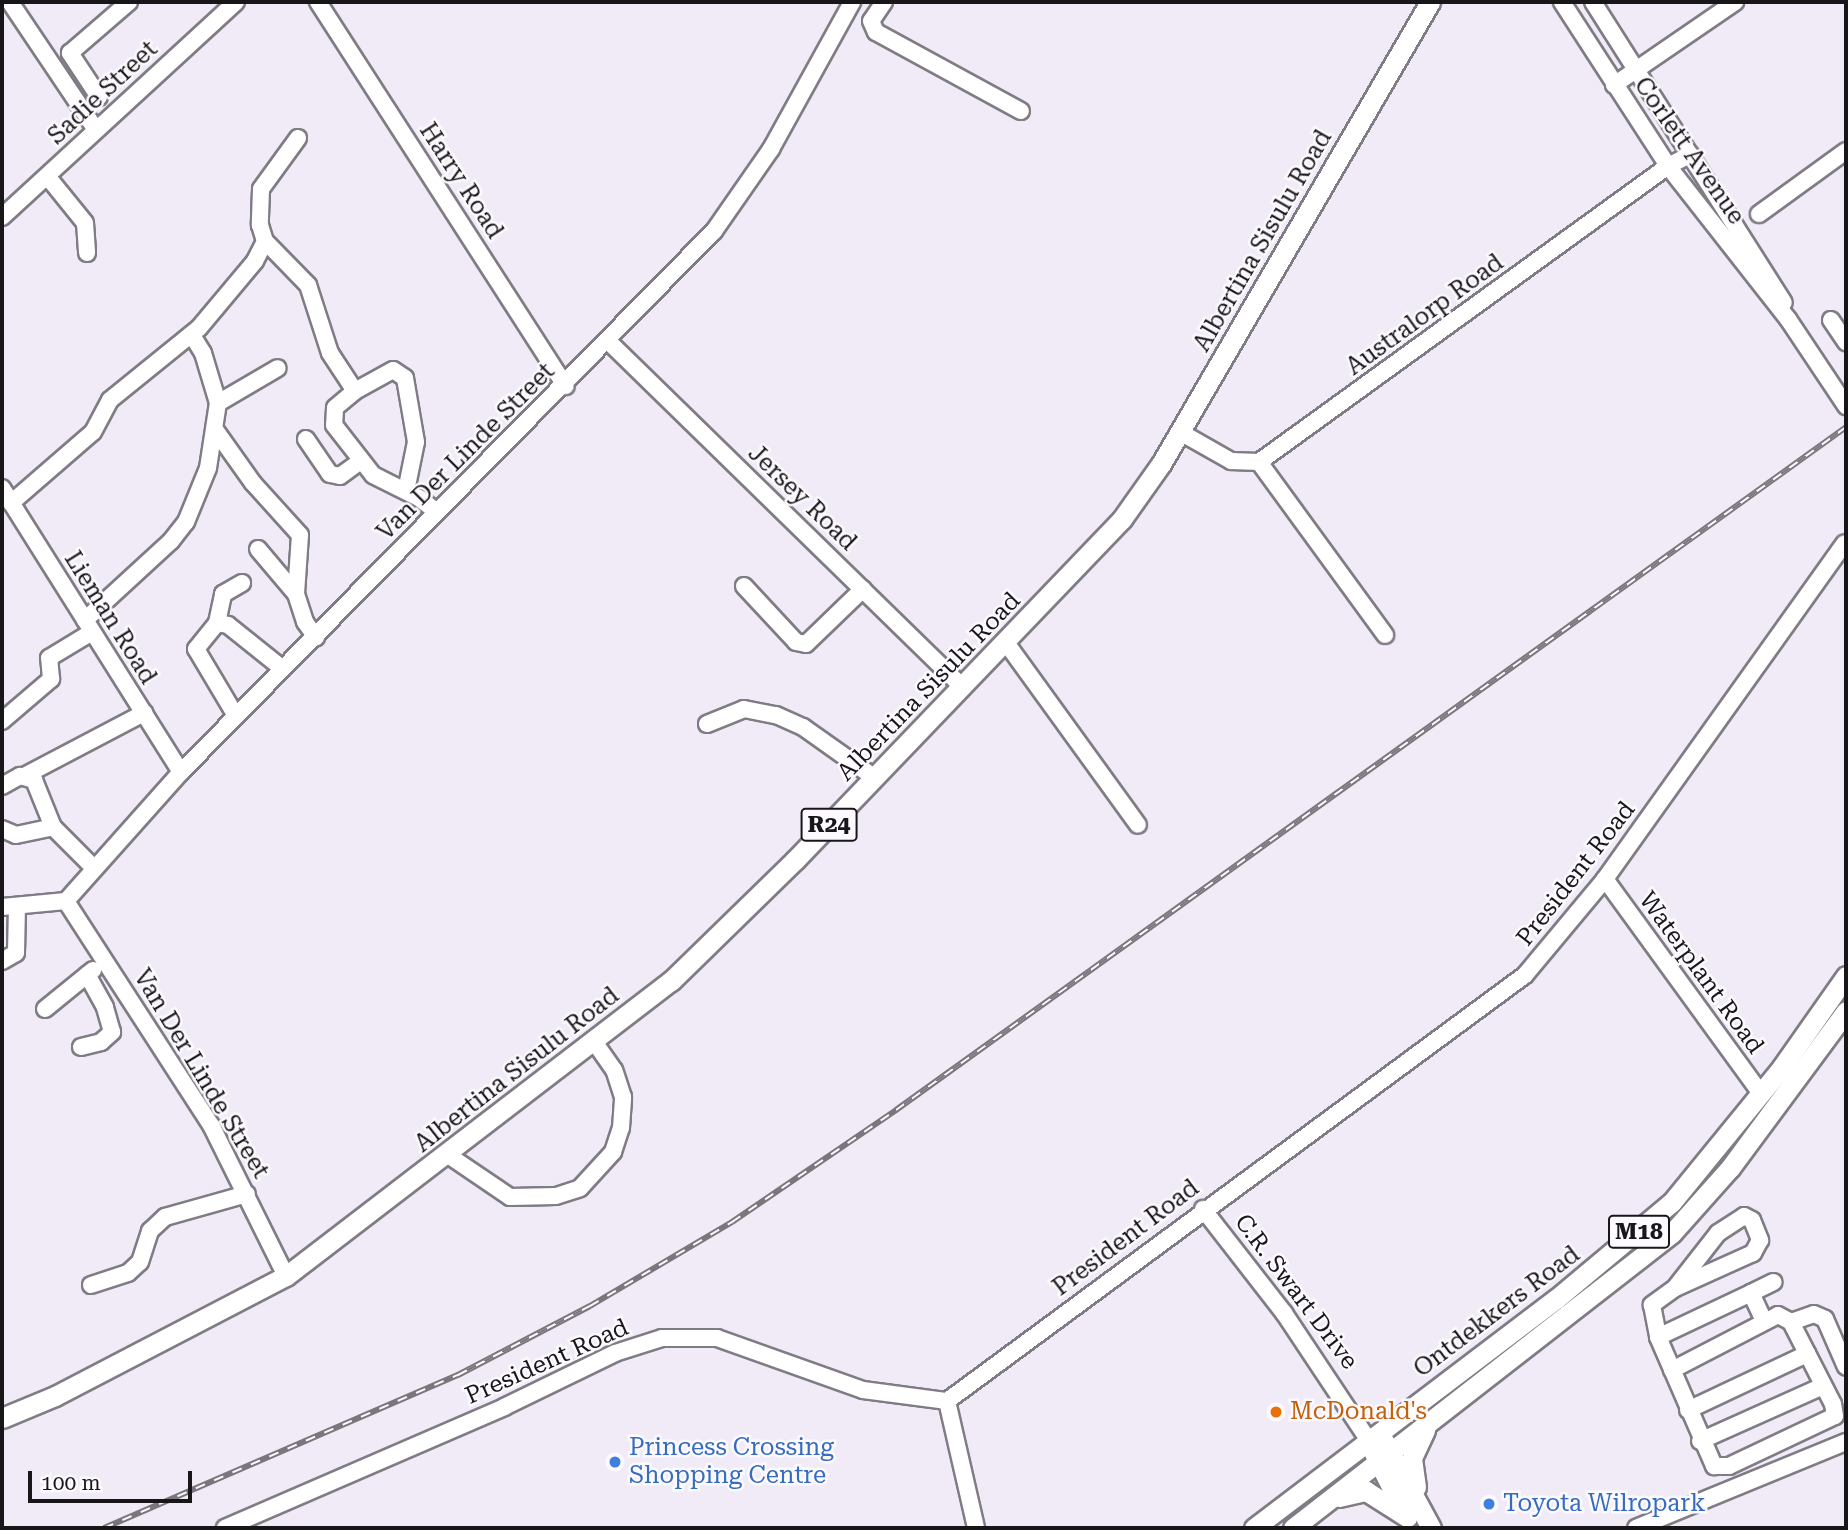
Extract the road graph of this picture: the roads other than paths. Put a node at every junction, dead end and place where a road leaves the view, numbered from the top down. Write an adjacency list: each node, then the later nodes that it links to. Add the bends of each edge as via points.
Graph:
1 (10, 2): 15 (street)
2 (129, 2): 13 (street, via 70,53)
3 (236, 2): 15 (street, Sadie Street)
4 (318, 2): 31 (street, Harry Road)
5 (852, 2): 28 (street, Van Der Linde Street, via 771,149 729,212)
6 (884, 2): 14 (street, via 871,21 876,32)
7 (1430, 2): 36 (main road, Albertina Sisulu Road / R24)
8 (1562, 2): 12 (street, Corlett Avenue)
9 (1593, 2): 11 (street, Corlett Avenue)
10 (1735, 2): 11 (street)
11 (1637, 72): 12 (street); 18 (street, Corlett Avenue)
12 (1614, 85): 19 (street, Corlett Avenue)
13 (99, 97)
14 (1021, 111)
15 (96, 130): 20 (street, Sadie Street)
16 (298, 138): 23 (street, via 261,189 258,208)
17 (1846, 151): 21 (street)
18 (1690, 155): 19 (street, Australorp Road); 25 (street, Corlett Avenue, via 1784,303)
19 (1668, 166): 25 (street, Corlett Avenue); 39 (street, Australorp Road)
20 (47, 176): 22 (street, Sadie Street); 24 (street, via 85,223)
21 (1759, 214)
22 (2, 217)
23 (265, 241): 27 (street, via 245,273); 32 (street, via 308,285 330,354)
24 (87, 253)
25 (1788, 319): 34 (street, Corlett Avenue)
26 (1831, 320): 29 (street)
27 (191, 334): 33 (street, via 204,354); 42 (street, via 110,400 93,432)
28 (608, 341): 31 (street, Van Der Linde Street); 48 (street, Jersey Road)
29 (1846, 342)
30 (278, 368): 33 (street)
31 (565, 386): 43 (street, Van Der Linde Street)
32 (355, 391): 38 (street, via 335,408 333,421); 41 (street, via 387,372 398,370 405,378 416,442)
33 (218, 403): 35 (street)
34 (1845, 404)
35 (216, 431): 49 (street, via 253,483 300,535); 51 (street, via 208,468 186,522)
36 (1180, 432): 39 (street, via 1231,461); 54 (main road, Albertina Sisulu Road / R24, via 1122,519)
37 (306, 439): 38 (street, via 330,474 340,476)
38 (359, 462): 41 (street, via 373,475)
39 (1259, 462): 52 (street)
40 (2, 488): 42 (street, Lieman Road)
41 (406, 491): 43 (street)
42 (11, 503): 51 (street, Lieman Road)
43 (437, 512): 53 (street, Van Der Linde Street)
44 (1844, 544): 69 (street, President Road)
45 (258, 549): 49 (street)
46 (242, 583): 50 (street, via 223,594)
47 (744, 586): 48 (street, via 796,642 806,643)
48 (863, 589): 56 (street, Jersey Road)
49 (296, 594): 53 (street, via 305,622)
50 (217, 624): 55 (street, via 228,625); 58 (street, via 196,649)
51 (89, 626): 57 (street, Lieman Road); 59 (street, via 49,658 51,679)
52 (1385, 635)
53 (316, 636): 55 (street, Van Der Linde Street)
54 (1007, 644): 56 (main road, Albertina Sisulu Road / R24); 65 (street)
55 (283, 669): 58 (street, Van Der Linde Street)
56 (963, 687): 63 (main road, Albertina Sisulu Road / R24)
57 (144, 713): 61 (street, Lieman Road); 62 (street)
58 (236, 716): 61 (street, Van Der Linde Street)
59 (2, 721)
60 (707, 724): 63 (street, via 744,709 776,715 803,727)
61 (181, 772): 68 (street, Van Der Linde Street)
62 (24, 776): 64 (street); 66 (street, via 38,785)
63 (875, 778): 78 (main road, Albertina Sisulu Road / R24, via 671,981)
64 (2, 786)
65 (1138, 825)
66 (53, 827): 67 (street, via 16,835); 68 (street)
67 (2, 829)
68 (93, 867): 70 (street, Van Der Linde Street)
69 (1605, 879): 80 (street, Waterplant Road); 83 (street, President Road, via 1525,975)
70 (66, 901): 71 (street); 72 (street, Van Der Linde Street)
71 (9, 907): 73 (street, via 16,953)
72 (106, 959): 74 (street); 82 (street, Van Der Linde Street, via 212,1128)
73 (2, 961)
74 (87, 975): 76 (street); 79 (street, via 105,1006 112,1032 101,1042)
75 (1846, 976): 80 (main road, Ontdekkers Road / M18)
76 (45, 1009)
77 (1846, 1011): 99 (main road, Ontdekkers Road / M18, via 1694,1212 1656,1247)
78 (595, 1043): 81 (main road, Albertina Sisulu Road / R24); 81 (street, via 614,1070 623,1097 621,1128 613,1152 580,1188 556,1196 510,1197)
79 (80, 1047)
80 (1760, 1094): 100 (main road, Ontdekkers Road / M18, via 1693,1180 1643,1228)
81 (448, 1155): 84 (main road, Albertina Sisulu Road / R24)
82 (247, 1194): 84 (street, Van Der Linde Street); 86 (street, via 165,1217 150,1231 140,1262 128,1273)
83 (1203, 1209): 96 (street, President Road); 100 (street, C.R. Swart Drive)
84 (286, 1276): 98 (main road, Albertina Sisulu Road / R24)
85 (1774, 1282): 88 (street)
86 (91, 1285)
87 (1675, 1288): 87 (street, via 1753,1253 1760,1240 1752,1220 1744,1216 1718,1233); 91 (street, via 1652,1305)
88 (1751, 1293): 89 (street); 91 (street)
89 (1764, 1321): 90 (street, via 1784,1314); 94 (street)
90 (1791, 1322): 92 (street); 93 (street, via 1814,1314 1828,1324)
91 (1658, 1337): 94 (street)
92 (1807, 1354): 95 (street); 97 (street)
93 (1846, 1367)
94 (1672, 1370): 97 (street)
95 (1823, 1386): 101 (street); 101 (street, via 1835,1416 1728,1466 1710,1463)
96 (947, 1401): 107 (street, President Road, via 863,1390 717,1338 662,1338 615,1353 504,1407); 108 (street)
97 (1688, 1410): 101 (street)
98 (2, 1419)
99 (1430, 1423): 103 (main road, Ontdekkers Road / M18); 104 (main road, via 1412,1458)
100 (1374, 1438): 103 (main road, C.R. Swart Drive); 109 (main road, Ontdekkers Road / M18)
101 (1700, 1441)
102 (1844, 1449): 112 (street)
103 (1385, 1457): 104 (main road, C.R. Swart Drive); 105 (main road, Ontdekkers Road / M18); 106 (main road, C.R. Swart Drive)
104 (1417, 1499): 111 (main road, C.R. Swart Drive)
105 (1321, 1507): 106 (main road, via 1347,1493 1366,1491); 110 (main road, Ontdekkers Road / M18)
106 (1409, 1522)
107 (225, 1528)
108 (976, 1528)
109 (1254, 1528)
110 (1293, 1528)
111 (1431, 1528)
112 (1636, 1528)

